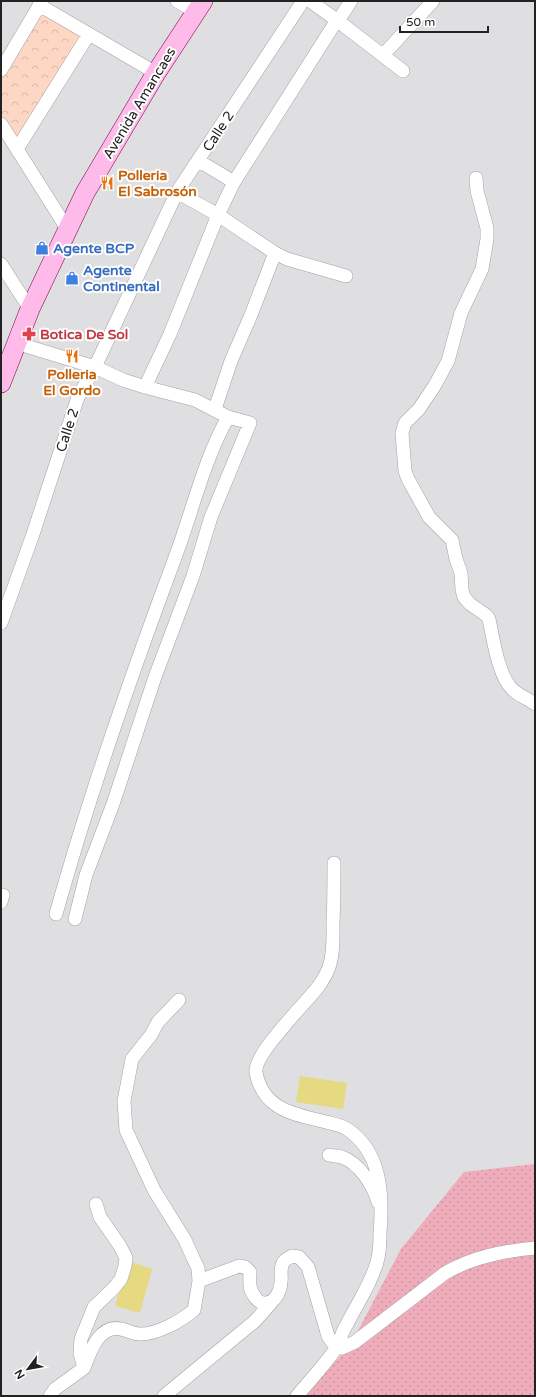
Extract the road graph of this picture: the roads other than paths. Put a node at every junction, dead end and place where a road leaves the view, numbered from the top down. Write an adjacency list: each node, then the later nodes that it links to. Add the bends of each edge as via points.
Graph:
1 (177, 1): 7 (street)
2 (303, 1): 16 (street, Calle 2)
3 (310, 1): 8 (street)
4 (352, 1): 8 (street)
5 (433, 1): 10 (street)
6 (40, 3): 9 (street); 11 (street)
7 (200, 7): 13 (street, Avenida Amancaes)
8 (337, 20): 10 (street); 18 (street)
9 (89, 34): 13 (street); 15 (street)
10 (383, 55): 12 (street)
11 (1, 70)
12 (402, 71)
13 (156, 73): 21 (street, Avenida Amancaes, via 89,186)
14 (1, 124): 15 (street)
15 (17, 149): 21 (street)
16 (199, 161): 18 (street); 19 (street, Calle 2)
17 (476, 178): 34 (street, via 486,228 485,257 461,313 448,361 419,409 403,427 405,470 429,517 452,540 461,573 464,597 486,615 500,667 507,682 512,689)
18 (234, 182): 20 (street)
19 (177, 192): 20 (street); 27 (street, Calle 2)
20 (218, 215): 22 (street); 29 (street, via 170,334)
21 (68, 230): 25 (street, Avenida Amancaes)
22 (275, 253): 24 (street, via 287,259); 30 (street, via 231,361)
23 (1, 264): 25 (street)
24 (346, 276)
25 (30, 309): 26 (street, Avenida Amancaes)
26 (16, 343): 27 (street); 28 (street, Avenida Amancaes)
27 (95, 366): 29 (street, via 123,380); 32 (street, Calle 2, via 78,397)
28 (1, 383)
29 (145, 387): 30 (street, via 195,400)
30 (215, 409): 31 (street)
31 (228, 417): 36 (street, via 206,463 186,529 129,683 88,806); 37 (street, via 250,422 211,517 193,576 86,875)
32 (6, 592): 33 (street, Calle 2)
33 (1, 623)
34 (535, 704)
35 (334, 863): 41 (street, via 333,950 330,965 318,986 265,1049 257,1063 256,1072 263,1091 280,1108 335,1124 347,1129 359,1139 369,1152 376,1169)
36 (56, 914)
37 (75, 919)
38 (179, 1000): 43 (street, via 158,1022 132,1059 124,1101 126,1130 154,1190 185,1240 198,1268)
39 (329, 1155): 41 (street, via 342,1157 356,1166 375,1192)
40 (96, 1204): 46 (street, via 100,1218 126,1258 121,1279 94,1307 81,1339 80,1353)
41 (382, 1213): 45 (street, via 378,1261)
42 (535, 1248): 45 (street, via 484,1256 456,1266 355,1342 342,1348)
43 (198, 1281): 44 (street, via 239,1266 246,1268 250,1272 250,1290 257,1300); 46 (street, via 194,1310 187,1316 154,1333 137,1334 120,1328 111,1329 96,1341)
44 (271, 1303): 45 (street, via 279,1291 284,1260 292,1256 299,1258 308,1268 328,1336); 48 (street, via 255,1321)
45 (337, 1347): 49 (street)
46 (84, 1368): 47 (street)
47 (50, 1396)
48 (164, 1396)
49 (297, 1396)

